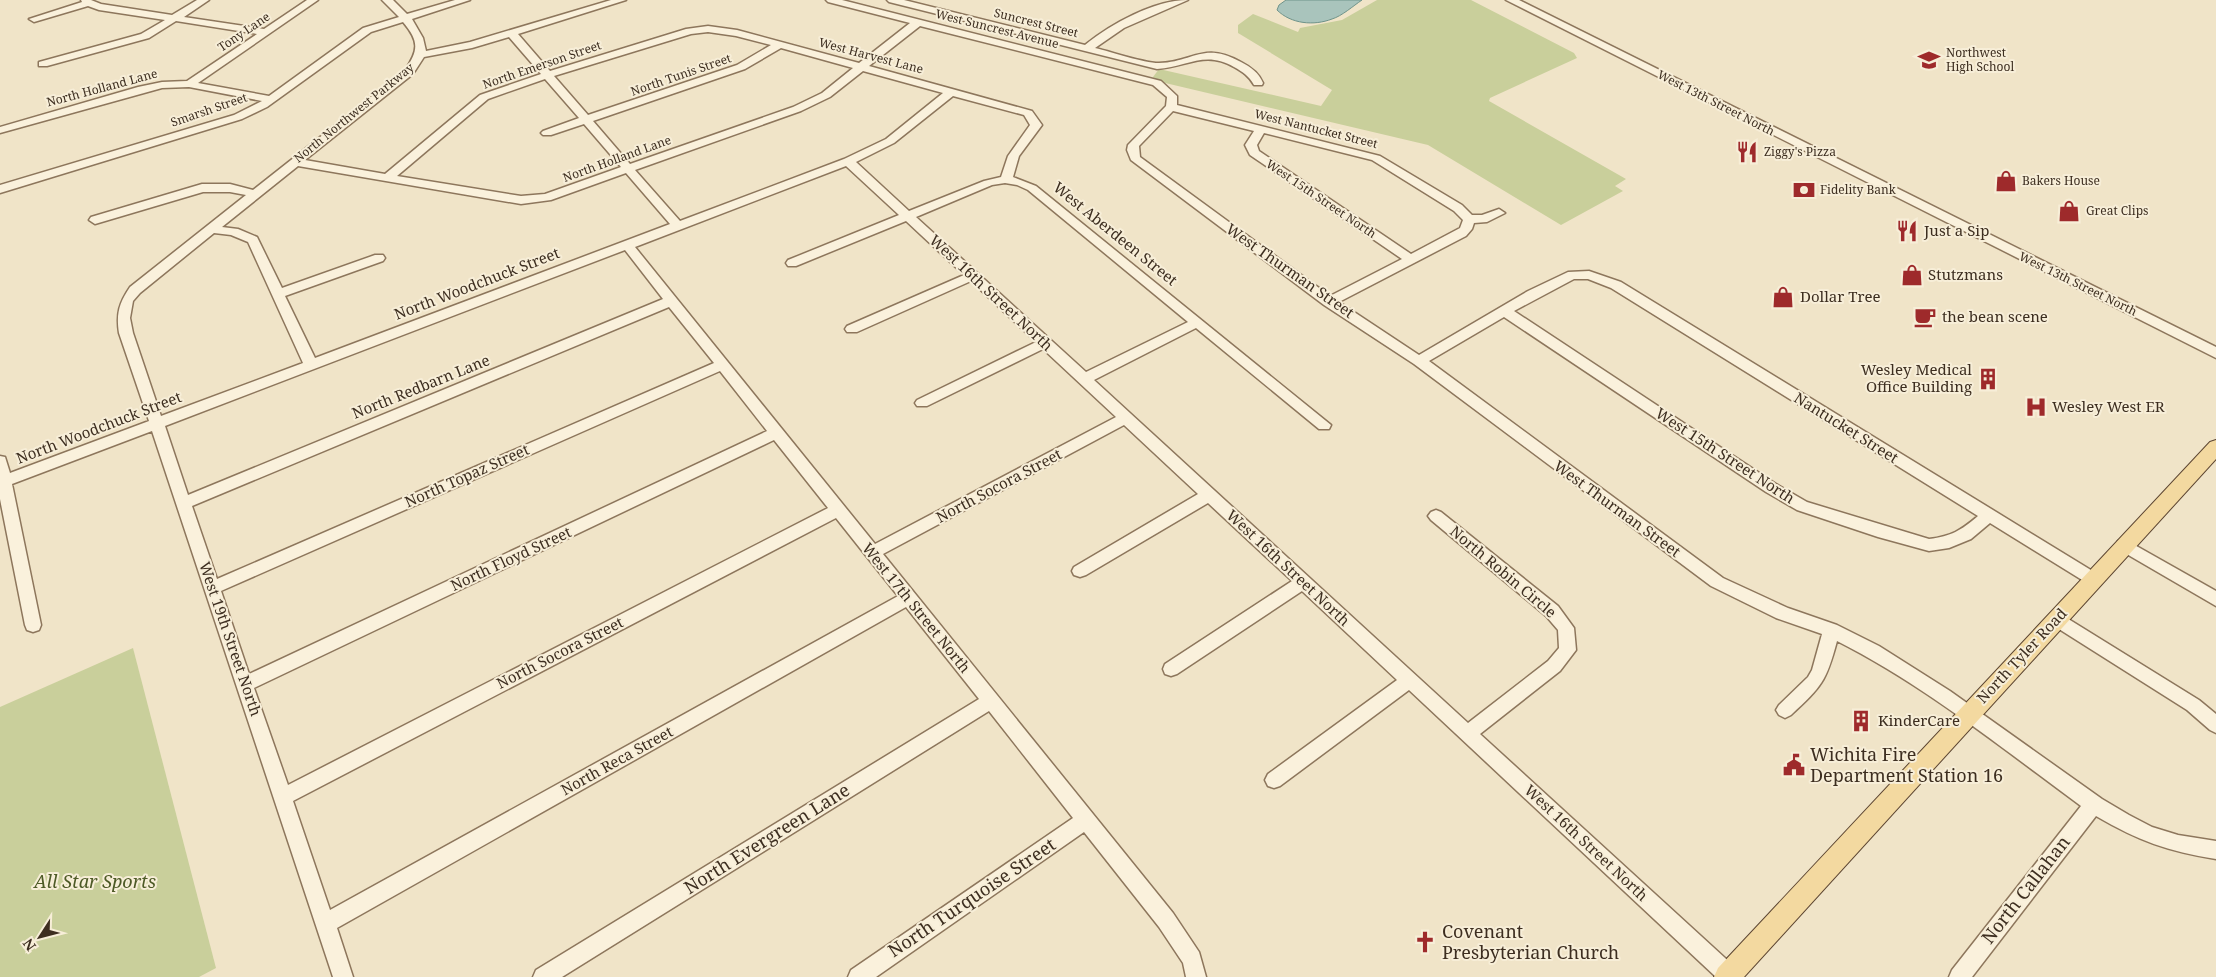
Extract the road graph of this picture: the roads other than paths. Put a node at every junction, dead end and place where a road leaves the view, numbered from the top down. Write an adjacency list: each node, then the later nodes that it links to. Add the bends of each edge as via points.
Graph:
1 (204, 0): 15 (street)
2 (313, 0): 18 (street, Tony Lane)
3 (387, 0): 13 (street)
4 (465, 0): 13 (street, Smarsh Street)
5 (621, 0): 19 (street, North Northwest Parkway)
6 (831, 0): 16 (street, West Suncrest Avenue)
7 (892, 0): 12 (street, Suncrest Street)
8 (944, 0): 12 (street)
9 (1183, 0): 21 (street, via 1130,20 1104,34)
10 (1511, 0): 63 (street, West 13th Street North)
11 (87, 2): 14 (street); 15 (street, via 99,7)
12 (932, 10): 21 (street, Suncrest Street)
13 (405, 18): 22 (street, via 419,39); 31 (street, Smarsh Street, via 367,30)
14 (34, 19)
15 (175, 19): 18 (street); 23 (street, via 145,36)
16 (918, 22): 25 (street, North Holland Lane); 27 (street, West Suncrest Avenue)
17 (699, 30): 20 (street, West Harvest Lane, via 722,30); 26 (street, North Emerson Street)
18 (266, 32): 28 (street, Tony Lane)
19 (512, 34): 22 (street, North Northwest Parkway); 26 (street)
20 (779, 45): 25 (street, West Harvest Lane); 33 (street, North Tunis Street, via 741,67)
21 (1087, 49): 24 (street)
22 (421, 55): 38 (street, North Northwest Parkway, via 409,72)
23 (43, 64)
24 (1157, 66): 27 (street); 29 (street, via 1203,54 1220,55 1256,76)
25 (863, 67): 30 (street, West Harvest Lane); 39 (street, North Holland Lane, via 826,95 798,109)
26 (547, 75): 33 (street); 40 (street, North Emerson Street, via 484,97)
27 (1151, 82): 32 (street, via 1169,92)
28 (189, 84): 31 (street, North Holland Lane); 35 (street, North Holland Lane, via 138,90)
29 (1258, 84)
30 (952, 91): 37 (street, North Woodchuck Street, via 908,128); 41 (street, West Harvest Lane, via 1021,110 1034,118 1036,125 1010,159)
31 (270, 100): 42 (street, Smarsh Street, via 238,117)
32 (1171, 107): 34 (street, West Nantucket Street); 58 (street, West Thurman Street, via 1134,145 1135,158)
33 (586, 120): 36 (street, North Tunis Street); 39 (street)
34 (1261, 129): 46 (street, West Nantucket Street, via 1376,158 1458,208); 52 (street, West 15th Street North, via 1250,145 1254,153)
35 (0, 130)
36 (547, 133)
37 (848, 161): 45 (street, West 16th Street North); 48 (street, North Woodchuck Street)
38 (294, 162): 40 (street, North Holland Lane); 43 (street, North Northwest Parkway)
39 (629, 169): 40 (street, North Holland Lane, via 547,197 521,200); 48 (street)
40 (388, 177)
41 (1007, 179): 45 (street, via 988,183); 60 (street, West Aberdeen Street, via 1015,179 1032,188)
42 (0, 189)
43 (255, 194): 47 (street, via 230,188 202,188); 49 (street, North Northwest Parkway)
44 (1499, 213): 46 (street, via 1483,219)
45 (907, 216): 53 (street); 54 (street, West 16th Street North)
46 (1468, 219): 52 (street, via 1462,233)
47 (95, 220)
48 (677, 225): 50 (street, North Woodchuck Street)
49 (210, 228): 55 (street, via 234,232 253,240); 56 (street, North Northwest Parkway, via 134,290)
50 (626, 244): 57 (street, West 17th Street North); 67 (street, North Woodchuck Street)
51 (379, 258): 55 (street)
52 (1411, 260): 58 (street)
53 (792, 263)
54 (972, 276): 61 (street); 62 (street, West 16th Street North)
55 (278, 294): 67 (street)
56 (127, 301): 72 (street, West 19th Street North, via 123,318 126,333)
57 (671, 301): 68 (street, West 17th Street North); 79 (street, North Redbarn Lane)
58 (1329, 302): 65 (street, West Thurman Street)
59 (1506, 312): 65 (street); 81 (street, West 15th Street North, via 1802,506 1929,544 1948,542 1966,535); 81 (street, Nantucket Street, via 1572,275 1599,277)
60 (1198, 322): 69 (street); 73 (street, West Aberdeen Street)
61 (852, 329)
62 (1045, 342): 69 (street, West 16th Street North); 70 (street)
63 (2194, 342): 64 (street, West 13th Street North); 66 (street)
64 (2216, 353)
65 (1419, 361): 93 (street, West Thurman Street, via 1717,582 1782,613)
66 (2216, 362)
67 (311, 365): 72 (street, North Woodchuck Street)
68 (722, 365): 74 (street, West 17th Street North); 88 (street, North Topaz Street)
69 (1084, 379): 71 (street, West 16th Street North)
70 (922, 403)
71 (1126, 418): 78 (street, West 16th Street North); 84 (street, North Socora Street)
72 (158, 423): 77 (street, North Woodchuck Street); 79 (street, West 19th Street North)
73 (1324, 425)
74 (776, 433): 80 (street, West 17th Street North); 96 (street, North Floyd Street)
75 (2216, 447): 83 (main road, North Tyler Road)
76 (0, 461): 77 (street)
77 (2, 482): 92 (street)
78 (1210, 495): 85 (street); 87 (street, West 16th Street North)
79 (184, 503): 88 (street, West 19th Street North)
80 (837, 510): 84 (street, West 17th Street North); 103 (street, North Socora Street)
81 (1989, 515): 86 (street, Nantucket Street)
82 (1436, 516): 101 (street, North Robin Circle, via 1552,611 1566,628 1568,650 1554,666)
83 (2124, 545): 86 (main road, North Tyler Road); 90 (street)
84 (872, 553): 89 (street, West 17th Street North)
85 (1080, 571)
86 (2093, 579): 91 (main road, North Tyler Road)
87 (1303, 582): 94 (street); 95 (street, West 16th Street North)
88 (213, 588): 96 (street, West 19th Street North)
89 (908, 598): 97 (street, West 17th Street North); 107 (street, North Reca Street)
90 (2216, 599)
91 (2057, 619): 99 (main road, North Tyler Road); 100 (street, via 2193,705)
92 (33, 626)
93 (1832, 630): 98 (street, via 1820,672); 99 (street, West Thurman Street, via 1873,651)
94 (1170, 668)
95 (1410, 680): 101 (street, West 16th Street North); 102 (street)
96 (245, 684): 103 (street, West 19th Street North)
97 (991, 701): 105 (street, West 17th Street North); 110 (street, North Evergreen Lane)
98 (1785, 710)
99 (1968, 714): 104 (street, West Thurman Street); 108 (main road, North Tyler Road)
100 (2216, 725)
101 (1468, 733): 108 (street, West 16th Street North)
102 (1274, 780)
103 (283, 797): 107 (street, West 19th Street North)
104 (2095, 805): 106 (street, West Thurman Street, via 2148,834 2178,844); 113 (street, North Callahan)
105 (1086, 820): 111 (street, North Turquoise Street); 112 (street, West 17th Street North, via 1166,920 1192,959)
106 (2216, 850)
107 (325, 924): 109 (street, West 19th Street North)
108 (1728, 976)
109 (343, 977)
110 (543, 977)
111 (858, 977)
112 (1196, 977)
113 (1959, 977)

